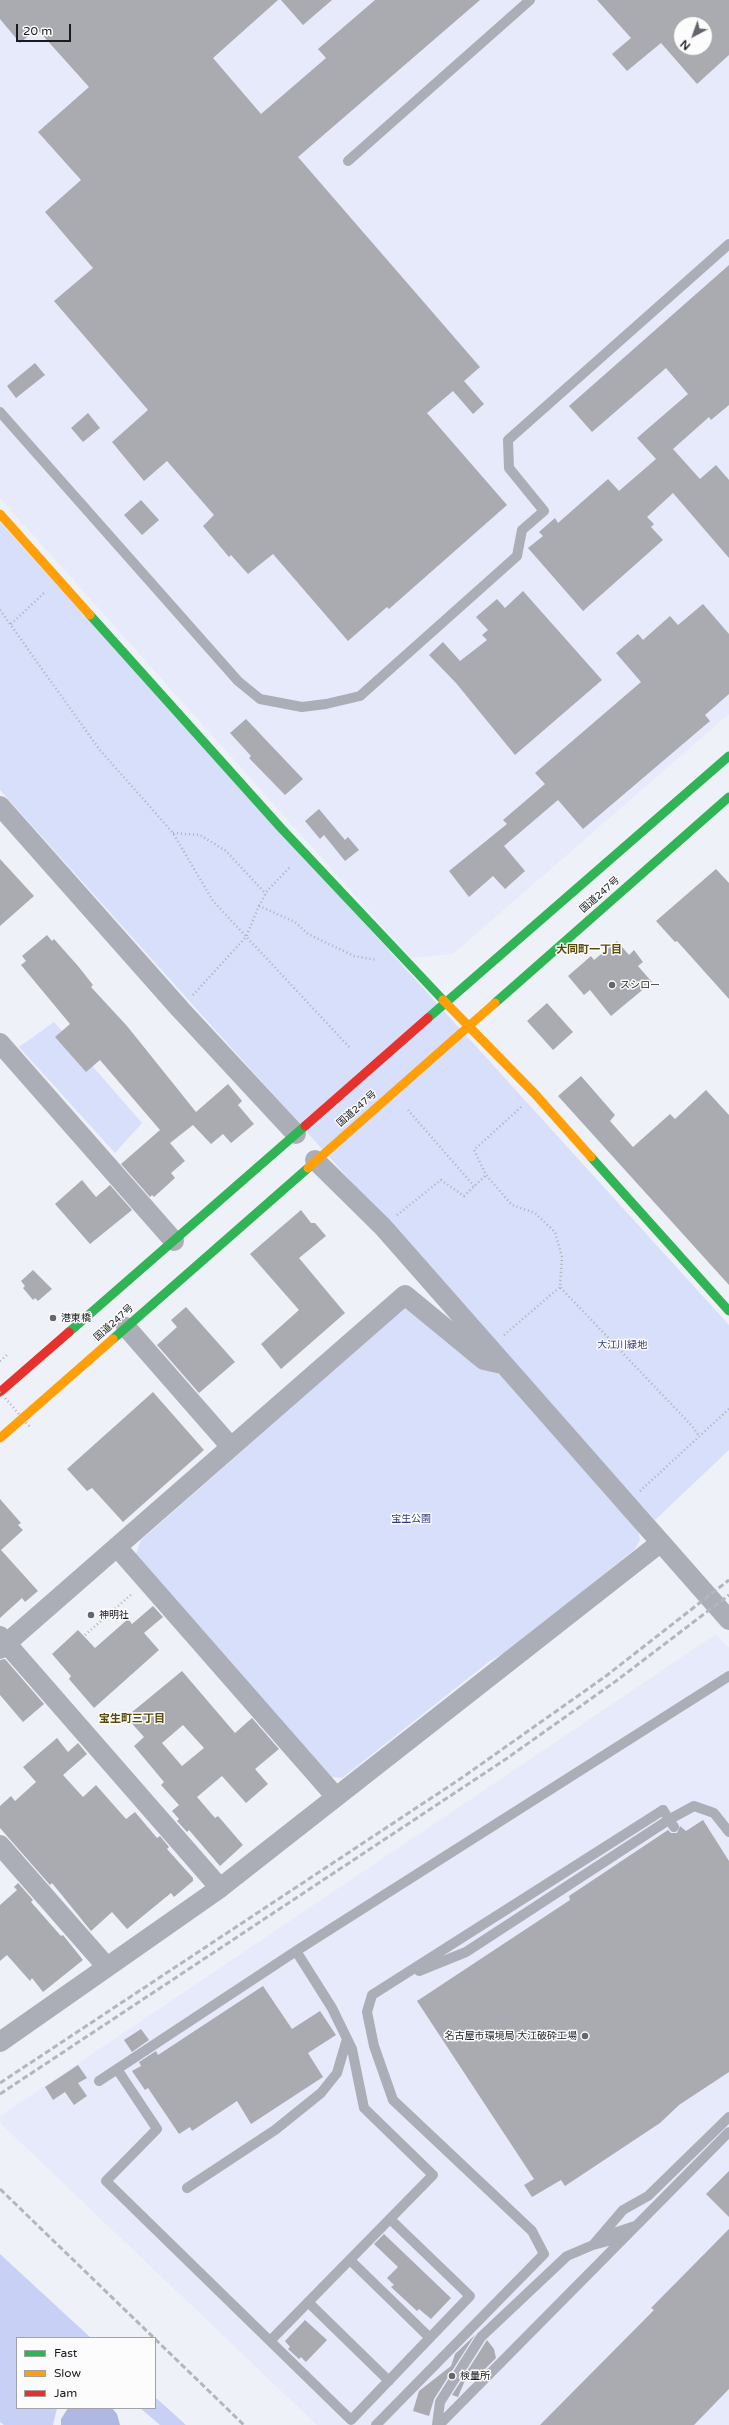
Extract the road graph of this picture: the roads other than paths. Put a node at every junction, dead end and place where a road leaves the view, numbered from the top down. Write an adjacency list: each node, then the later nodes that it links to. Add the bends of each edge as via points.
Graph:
1 (530, 0): 2 (lane)
2 (348, 161)
3 (729, 244): 4 (lane, via 508,440 509,468 544,511 522,530 517,556 360,696 340,701 302,707 283,704 260,699 243,685 177,614)
4 (0, 412)
5 (0, 514): 9 (main road, via 281,828)
6 (729, 756): 9 (main road, 国道247号)
7 (729, 797): 10 (main road, 国道247号)
8 (0, 806): 12 (street, via 180,1009)
9 (446, 1003): 10 (main road); 12 (main road, 国道247号)
10 (468, 1026): 13 (main road, 国道247号); 15 (main road, via 535,1094)
11 (0, 1043): 14 (street)
12 (296, 1134): 14 (main road, 国道247号)
13 (315, 1160): 16 (main road, 国道247号); 17 (street, via 383,1227)
14 (174, 1240): 18 (main road, 国道247号)
15 (729, 1310)
16 (126, 1327): 19 (main road, 国道247号); 20 (street)
17 (502, 1364): 20 (street, via 484,1360 405,1295); 21 (street)
18 (0, 1392)
19 (0, 1438)
20 (231, 1447): 22 (street)
21 (660, 1543): 23 (street); 26 (street)
22 (117, 1547): 24 (street); 26 (street)
23 (729, 1620)
24 (2, 1643): 30 (street)
25 (729, 1676): 31 (lane)
26 (336, 1797): 30 (street)
27 (674, 1827): 33 (lane, bridge, via 663,1810)
28 (729, 1832): 33 (lane, via 714,1813 694,1806 466,1952)
29 (0, 1845): 32 (street)
30 (220, 1888): 32 (street)
31 (296, 1951): 34 (lane, via 332,2008); 36 (lane)
32 (107, 1967): 35 (street)
33 (393, 1982): 49 (lane, via 372,1995 367,2012 374,2046 393,2100 532,2231 544,2254)
34 (347, 2039): 40 (lane, via 337,2073 321,2093 274,2130); 41 (lane, via 352,2049 364,2108 433,2175)
35 (0, 2042)
36 (117, 2069): 37 (lane); 47 (lane, via 157,2129 106,2181)
37 (99, 2081)
38 (729, 2117): 43 (lane, via 648,2196 623,2210)
39 (729, 2132): 42 (lane)
40 (186, 2188)
41 (390, 2219): 44 (lane); 46 (lane, via 470,2296)
42 (639, 2224): 43 (lane, via 617,2232 608,2241); 50 (lane)
43 (593, 2245): 50 (lane, via 567,2256 481,2337 440,2402)
44 (350, 2260): 45 (lane); 46 (lane)
45 (308, 2302): 47 (lane); 48 (lane)
46 (430, 2338): 48 (lane)
47 (270, 2342): 48 (lane, via 351,2420)
48 (389, 2381)
49 (376, 2425)
50 (438, 2425)

